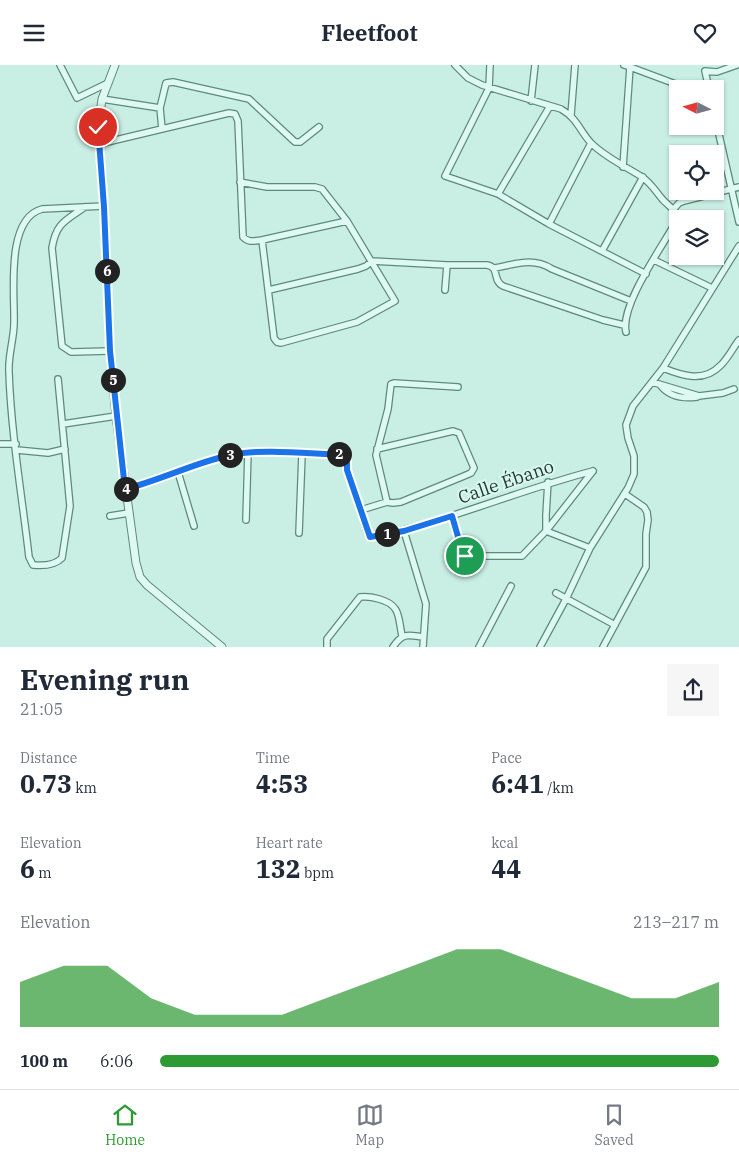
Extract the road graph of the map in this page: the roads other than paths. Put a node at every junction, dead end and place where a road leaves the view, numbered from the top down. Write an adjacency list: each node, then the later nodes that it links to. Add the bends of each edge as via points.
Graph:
1 (60, 65): 11 (street, via 77,98)
2 (116, 65): 11 (street)
3 (455, 65): 12 (street, via 468,78)
4 (490, 65): 12 (street)
5 (535, 65): 14 (street)
6 (575, 65): 17 (street)
7 (737, 65): 9 (street, via 718,72 705,71)
8 (627, 66): 10 (street); 23 (street)
9 (707, 80)
10 (669, 82)
11 (108, 83): 13 (street)
12 (489, 88): 14 (street); 28 (street, via 445,176)
13 (102, 99): 16 (street); 22 (street)
14 (530, 101): 15 (street)
15 (550, 106): 17 (street); 28 (street)
16 (160, 108): 18 (street, via 166,83 173,81 249,99 295,142 300,142); 19 (street)
17 (571, 115): 21 (street)
18 (319, 127)
19 (162, 129): 22 (street); 25 (street, via 235,114)
20 (719, 135): 27 (street)
21 (591, 143): 23 (street); 34 (street)
22 (99, 144): 30 (street)
23 (623, 167): 24 (street)
24 (642, 177): 31 (street, via 654,186); 38 (street)
25 (240, 183): 32 (street, via 322,189); 36 (street, via 243,237 251,242)
26 (739, 187): 27 (street)
27 (731, 189): 31 (street, via 684,201); 33 (street)
28 (498, 194): 34 (street)
29 (85, 207): 30 (street); 51 (street, via 54,233 52,248 62,346 71,352); 60 (street, via 35,211 21,231 13,271 14,329 9,363)
30 (104, 207): 51 (street)
31 (673, 210)
32 (348, 221): 36 (street); 40 (street)
33 (739, 222)
34 (549, 224): 38 (street)
35 (669, 234): 39 (street)
36 (262, 240): 45 (street)
37 (739, 246): 44 (street)
38 (602, 251): 43 (street)
39 (654, 260): 43 (street); 44 (street)
40 (372, 261): 41 (street); 45 (street, via 358,269); 45 (street, via 395,301 357,322 277,342)
41 (447, 265): 42 (street, via 487,265); 46 (street)
42 (494, 268): 47 (street, via 534,261 543,263); 48 (street, via 497,280 503,286)
43 (646, 274): 47 (street)
44 (712, 288): 52 (street)
45 (269, 290)
46 (445, 290)
47 (631, 301): 48 (street)
48 (624, 325): 49 (street)
49 (626, 332)
50 (739, 339): 52 (street, via 721,366 710,373 683,377)
51 (110, 351): 57 (street)
52 (663, 368): 54 (street)
53 (58, 379): 58 (street)
54 (652, 382): 56 (street, via 698,396); 68 (street, via 633,406 626,425 634,456 634,473)
55 (458, 387): 62 (street, via 394,383 390,388)
56 (734, 389)
57 (116, 416): 58 (street); 67 (street)
58 (63, 424): 61 (street)
59 (0, 444): 60 (street)
60 (16, 447): 61 (street, via 48,453); 61 (street, via 29,557 33,565 38,566 59,561 64,552 70,506)
61 (65, 449)
62 (377, 449): 69 (street, via 377,463); 69 (street, via 456,431 473,463 473,471 464,476 401,502)
63 (248, 452): 64 (street); 65 (street); 74 (street)
64 (302, 454): 70 (street, via 347,456 347,470); 78 (street)
65 (178, 472): 67 (street); 75 (street)
66 (548, 482): 73 (street, Calle Ébano); 77 (street); 77 (street, Calle Ébano, via 593,471)
67 (125, 489): 71 (street)
68 (625, 494): 79 (street); 83 (street, via 647,512 646,567)
69 (387, 502): 70 (street)
70 (361, 510): 76 (street, Calle Ébano, via 370,537)
71 (129, 513): 72 (street); 86 (street, via 140,577)
72 (110, 516)
73 (452, 516): 76 (street, Calle Ébano); 77 (street, via 465,556 522,556)
74 (246, 520)
75 (194, 526)
76 (404, 531): 85 (street, via 426,603)
77 (546, 531): 79 (street)
78 (299, 533)
79 (590, 548): 82 (street)
80 (511, 586): 90 (street)
81 (556, 593): 82 (street)
82 (566, 599): 83 (street); 91 (street)
83 (615, 625): 92 (street)
84 (402, 636): 85 (street); 87 (street, via 390,602 366,596 360,597 327,639); 88 (street)
85 (423, 637): 89 (street)
86 (222, 647)
87 (327, 647)
88 (393, 647)
89 (423, 647)
90 (479, 647)
91 (540, 647)
92 (604, 647)

